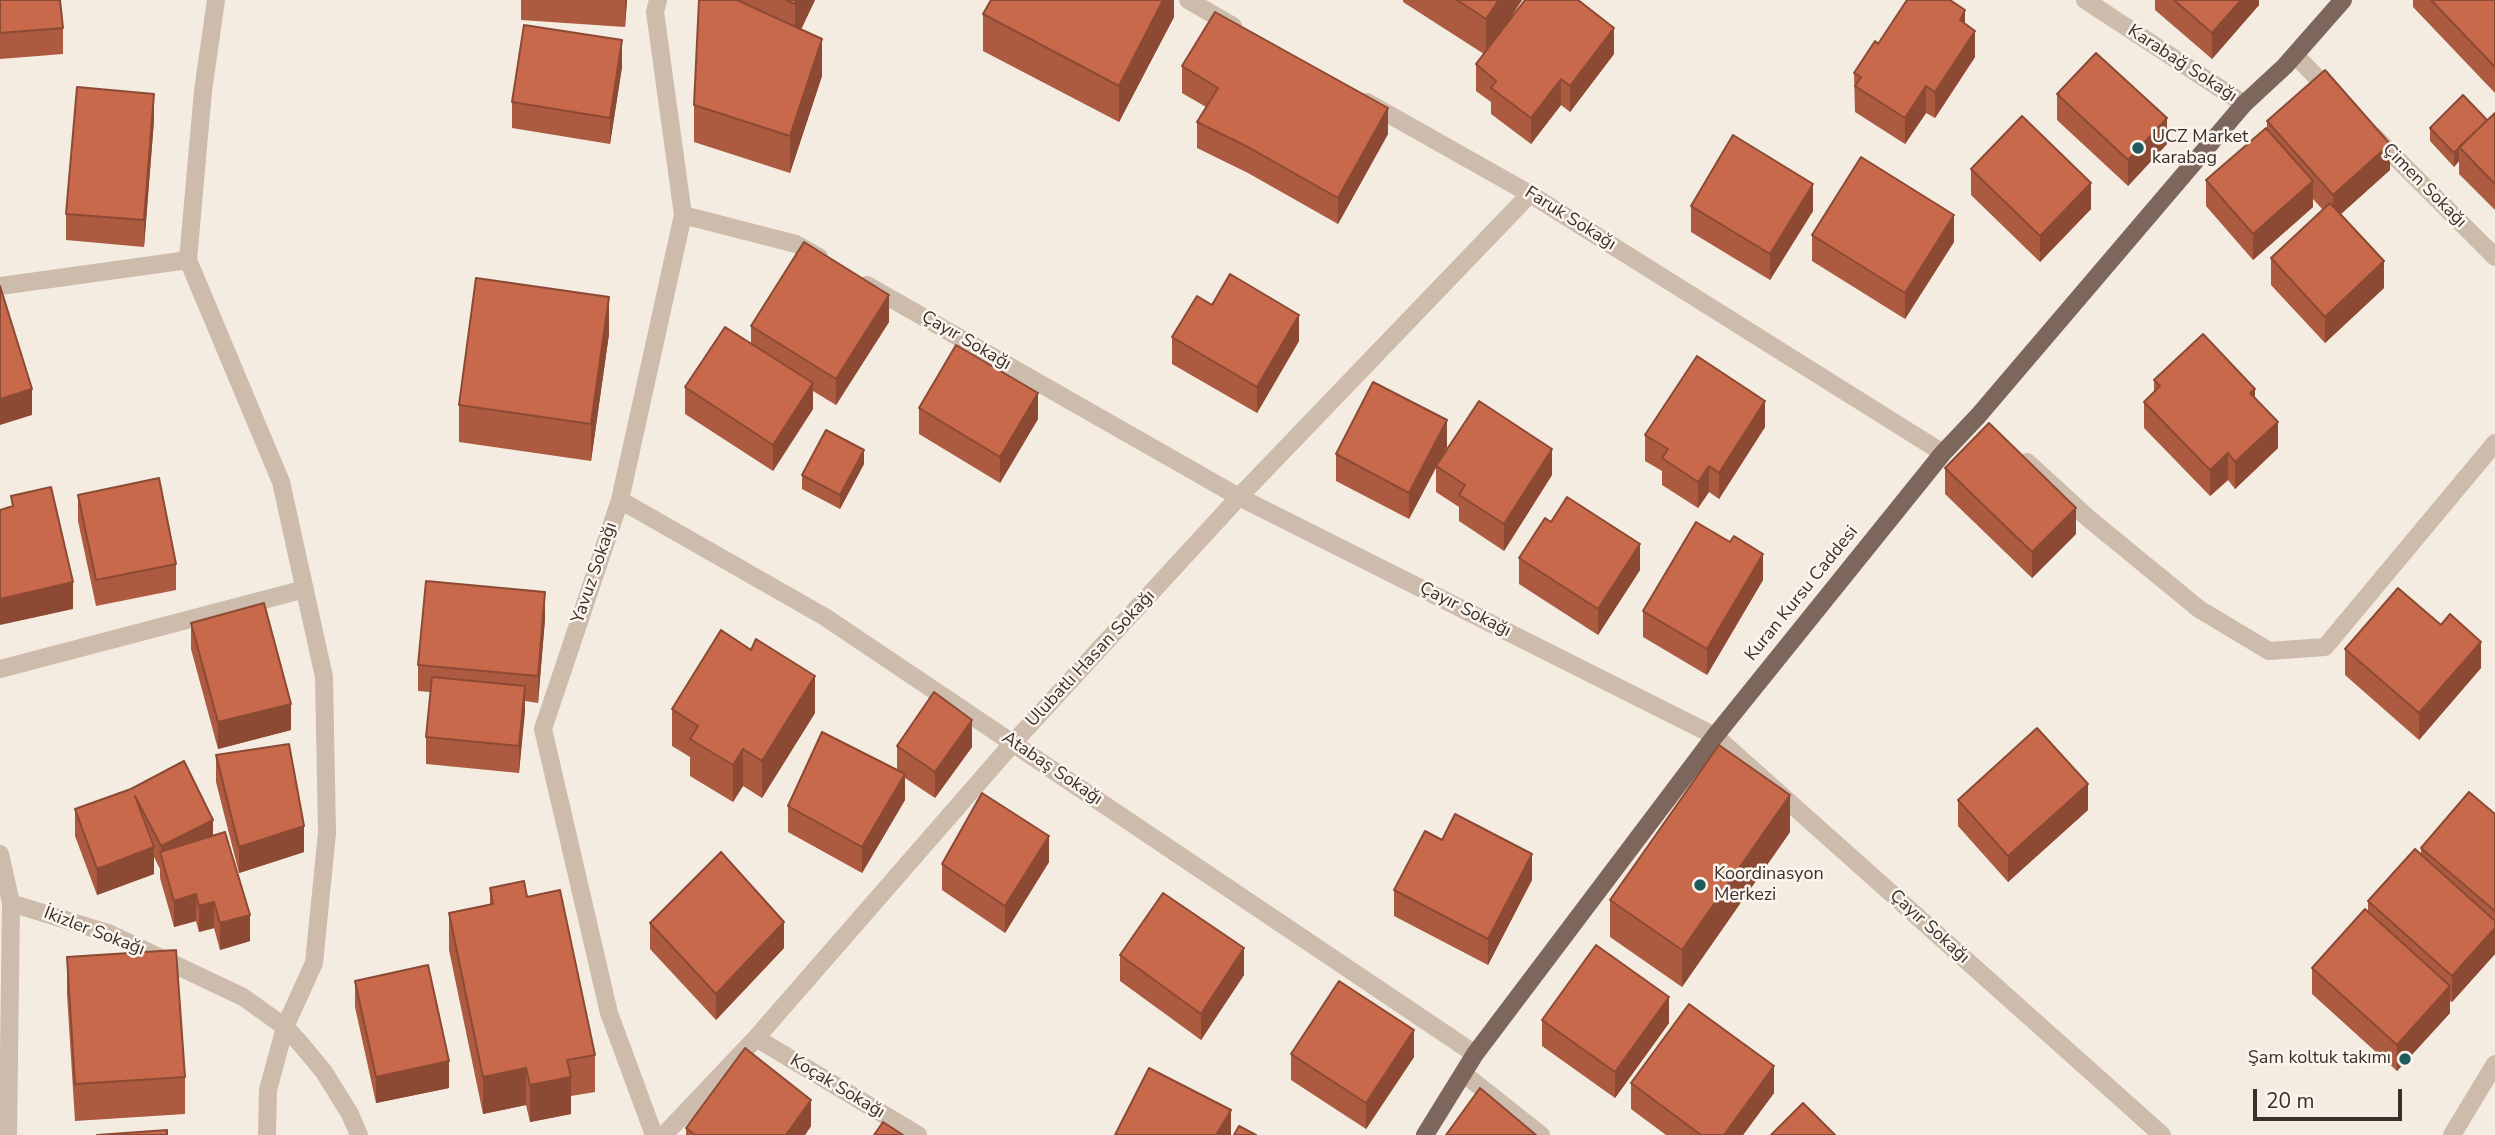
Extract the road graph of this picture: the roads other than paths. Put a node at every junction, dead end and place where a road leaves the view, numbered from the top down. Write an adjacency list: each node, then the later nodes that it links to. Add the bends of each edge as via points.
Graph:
1 (216, 0): 15 (street)
2 (658, 0): 13 (street, Yavuz Sokağı, via 655,12)
3 (1188, 0): 6 (street)
4 (2085, 0): 10 (street, Karabağ Sokağı)
5 (2343, 0): 7 (main road, Kuran Kursu Caddesi)
6 (1247, 33)
7 (2295, 55): 9 (street); 10 (main road, Kuran Kursu Caddesi)
8 (1353, 94): 12 (street, Faruk Sokağı)
9 (2342, 103)
10 (2244, 104): 20 (main road, Kuran Kursu Caddesi, via 1983,421)
11 (2361, 123): 14 (street, Çimen Sokağı)
12 (1530, 194): 20 (street, Faruk Sokağı); 22 (street, Ulubatlı Hasan Sokağı)
13 (682, 215): 16 (street, via 796,244); 23 (street, Yavuz Sokağı)
14 (2495, 257)
15 (188, 260): 18 (street); 24 (street, via 281,482)
16 (832, 265)
17 (856, 278): 22 (street, Çayır Sokağı)
18 (0, 286)
19 (2495, 443): 21 (street, via 2325,647 2269,651 2199,609 2088,518)
20 (1943, 453): 26 (main road, Kuran Kursu Caddesi)
21 (2018, 453)
22 (1239, 497): 26 (street, Çayır Sokağı); 27 (street, Ulubatlı Hasan Sokağı)
23 (620, 500): 27 (street, Atabaş Sokağı, via 825,617); 39 (street, Yavuz Sokağı, via 543,729 609,1013)
24 (305, 589): 25 (street); 30 (street, via 324,677 327,833 314,963)
25 (0, 669)
26 (1715, 736): 32 (main road, Kuran Kursu Caddesi); 44 (street, Çayır Sokağı)
27 (1013, 743): 31 (street, Ulubatlı Hasan Sokağı); 32 (street, Atabaş Sokağı)
28 (0, 854): 29 (street)
29 (11, 903): 30 (street, İkizler Sokağı, via 108,933 243,997); 35 (street)
30 (285, 1027): 37 (street, via 268,1090); 38 (street, İkizler Sokağı, via 324,1072)
31 (756, 1038): 40 (street, Ulubatlı Hasan Sokağı); 41 (street, Koçak Sokağı)
32 (1475, 1054): 34 (main road, Kuran Kursu Caddesi)
33 (2495, 1064): 45 (street)
34 (1464, 1074): 42 (main road, Kuran Kursu Caddesi); 43 (street)
35 (4, 1103): 36 (street)
36 (8, 1135)
37 (267, 1135)
38 (359, 1135)
39 (654, 1135)
40 (664, 1135)
41 (918, 1135)
42 (1425, 1135)
43 (1541, 1135)
44 (2162, 1135)
45 (2452, 1135)

